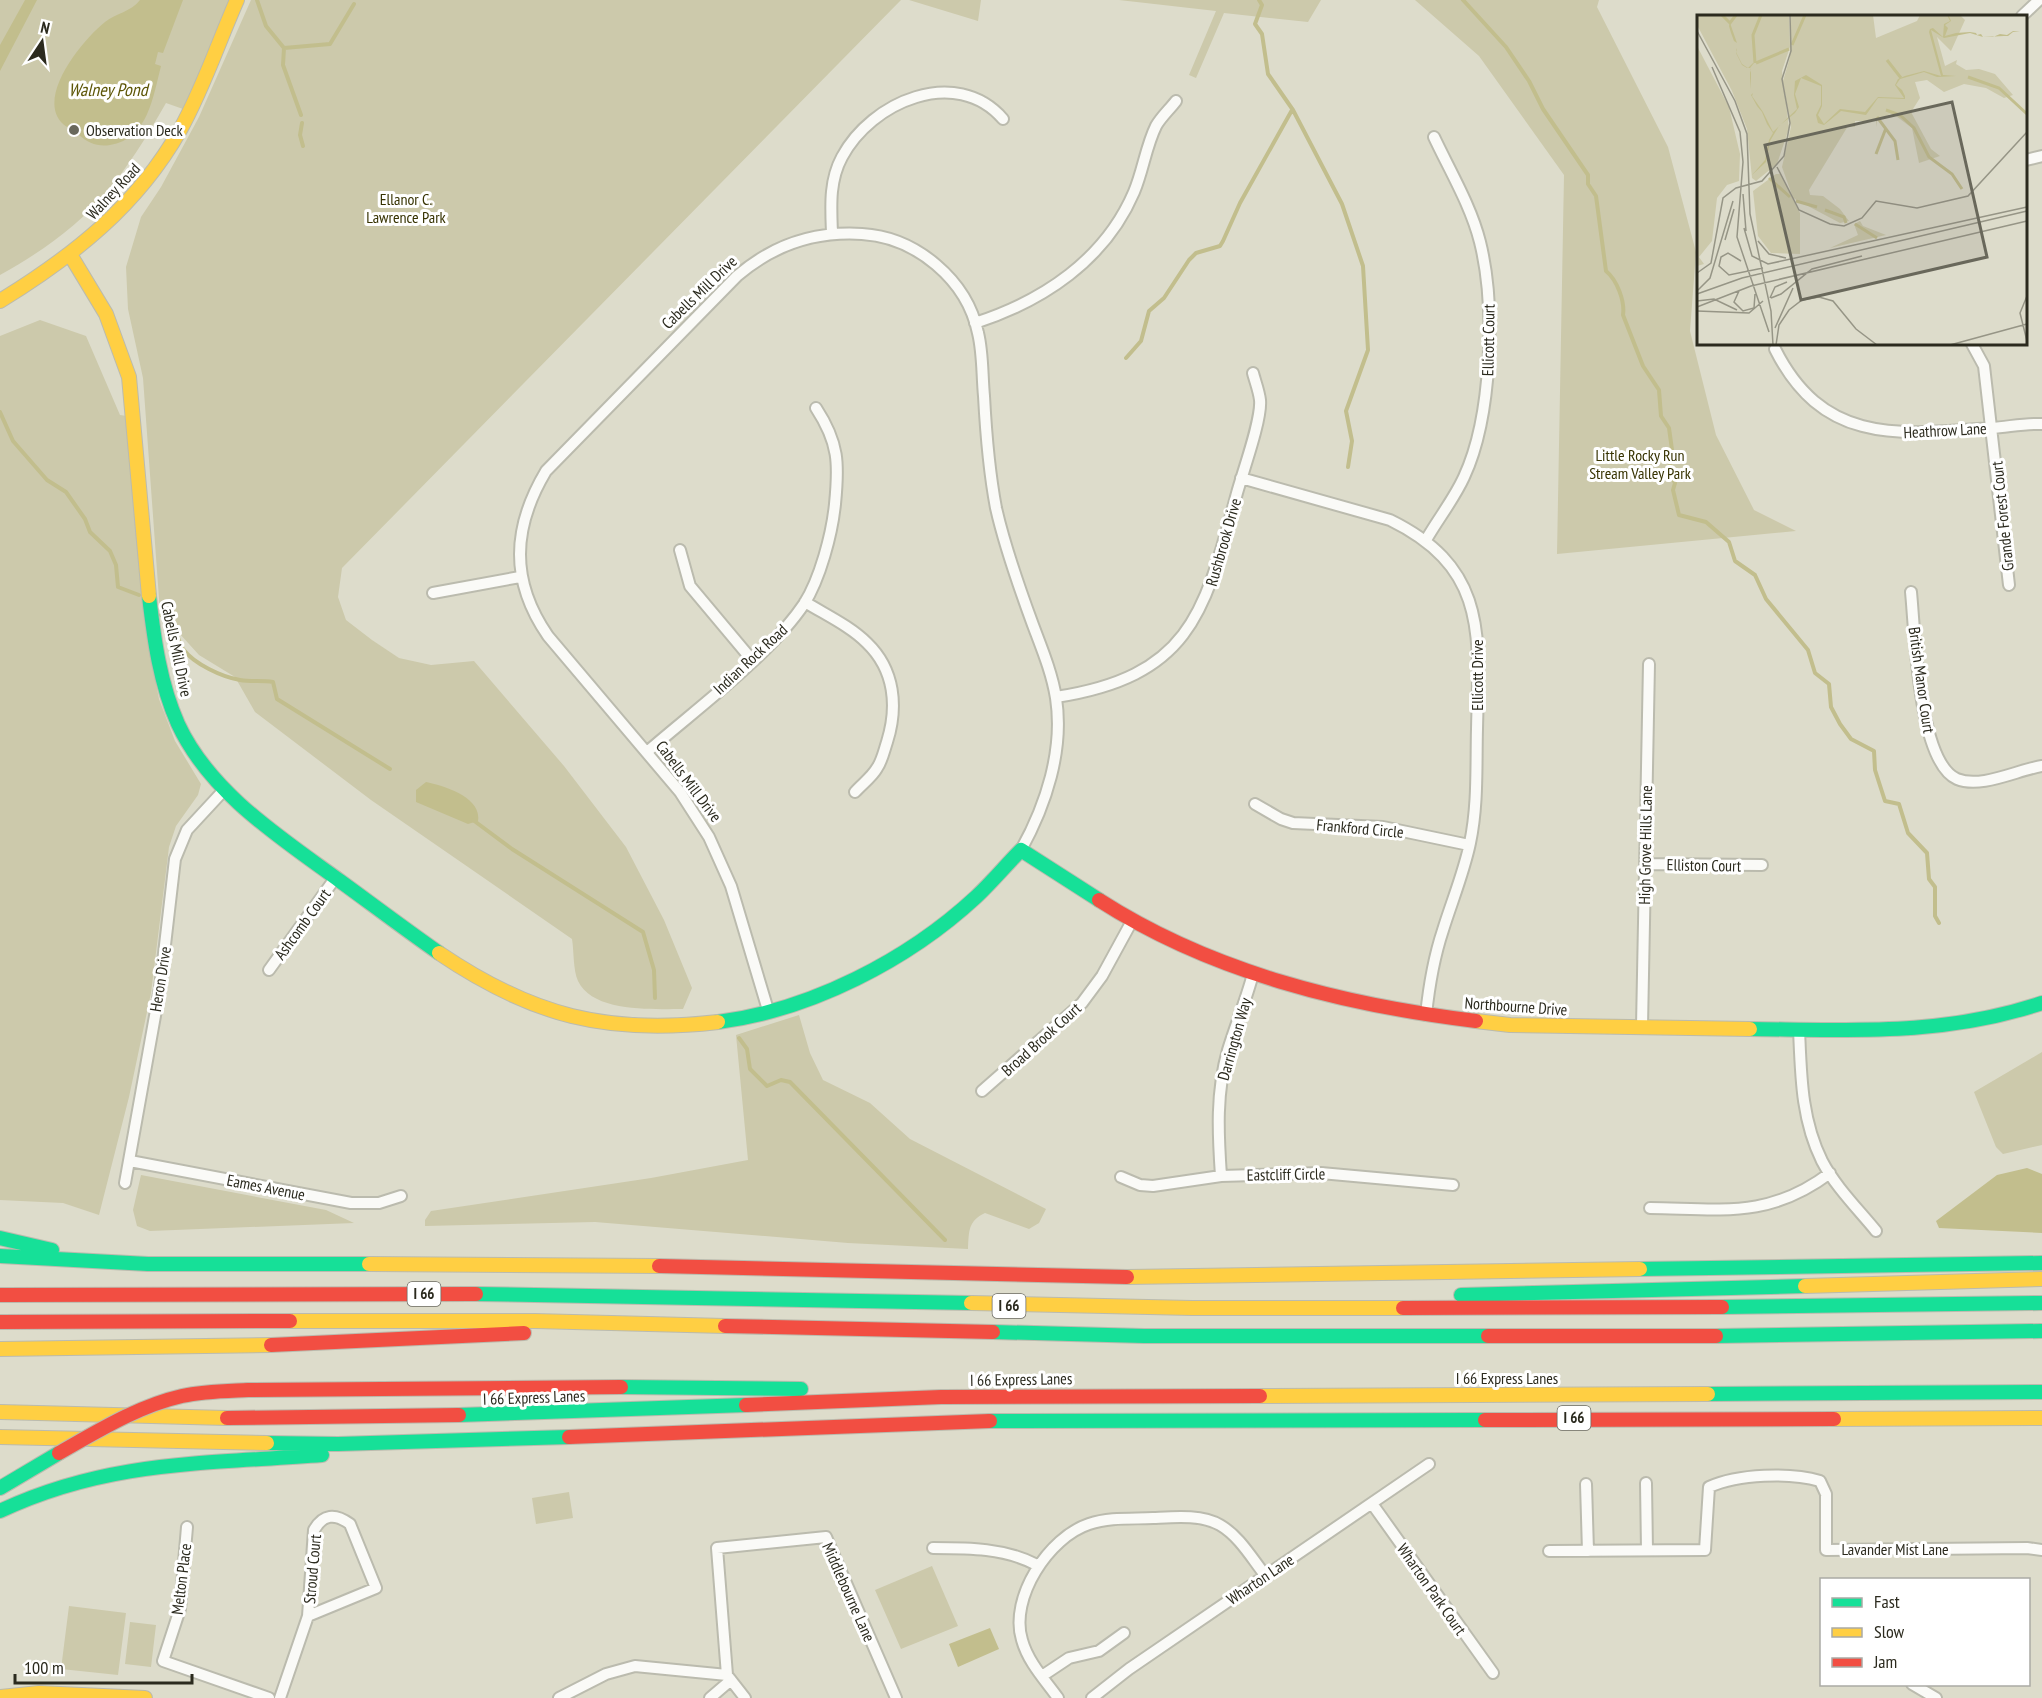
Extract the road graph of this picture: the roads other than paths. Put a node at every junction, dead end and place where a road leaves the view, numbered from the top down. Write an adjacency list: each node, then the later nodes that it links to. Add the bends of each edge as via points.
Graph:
1 (237, 0): 10 (main road, Walney Road, via 181,129 164,158 131,200)
2 (2038, 0): 3 (street)
3 (2023, 15)
4 (1176, 101): 12 (street, via 1157,124 1133,195 1095,251 1042,295)
5 (1003, 119): 9 (street, via 987,102 968,94 945,92 921,96 878,116 852,141 836,172 831,198)
6 (1434, 137): 20 (street, Ellicott Court, via 1480,242 1488,296 1487,382 1476,449 1461,483)
7 (2042, 156): 8 (street)
8 (2027, 160)
9 (832, 233): 12 (street, Cabells Mill Drive, via 889,239 923,255 958,289); 22 (street, Cabells Mill Drive, via 783,246 746,268 546,471 524,522)
10 (71, 256): 11 (main road, Walney Road); 32 (main road, Cabells Mill Drive, via 105,309 129,377 153,634 163,680 187,739)
11 (0, 301)
12 (975, 323): 29 (street, Cabells Mill Drive, via 981,347 987,445 999,519)
13 (1973, 345): 18 (street, Grande Forest Court, via 1984,366)
14 (1775, 349): 18 (street, Heathrow Lane, via 1816,405 1860,427 1914,434)
15 (1253, 373): 19 (street, Rushbrook Drive, via 1259,409)
16 (816, 408): 26 (street, Indian Rock Road, via 834,439 836,490 828,542)
17 (2042, 424): 18 (street, Heathrow Lane)
18 (1993, 428): 23 (street, Grande Forest Court)
19 (1241, 478): 20 (street, Ellicott Drive, via 1390,520); 29 (street, Rushbrook Drive, via 1213,582 1180,638 1164,655 1128,678 1093,691)
20 (1426, 540): 35 (street, Ellicott Drive, via 1463,585 1478,632 1475,817)
21 (680, 550): 27 (street, via 690,586)
22 (520, 577): 25 (street); 30 (street, Cabells Mill Drive, via 532,610 548,636)
23 (2009, 585)
24 (1911, 592): 31 (street, British Manor Court, via 1929,736 1940,762 1956,778 1978,782)
25 (433, 593)
26 (805, 602): 27 (street, Indian Rock Road); 33 (street, via 867,643 890,681 893,720 881,760)
27 (752, 660): 30 (street, Indian Rock Road)
28 (1649, 664): 37 (street, High Grove Hills Lane)
29 (1056, 697): 36 (street, Cabells Mill Drive, via 1057,737 1049,785)
30 (646, 752): 44 (street, Cabells Mill Drive, via 696,815 720,860)
31 (2042, 766)
32 (225, 789): 39 (main road, Cabells Mill Drive); 49 (street, Heron Drive, via 187,830 175,859 166,945)
33 (855, 792)
34 (1255, 804): 35 (street, Frankford Circle, via 1293,823 1383,827)
35 (1469, 845): 45 (street, Ellicott Drive, via 1436,954)
36 (1021, 850): 40 (main road, Northbourne Drive); 44 (main road, Cabells Mill Drive, via 971,902 904,951 832,988)
37 (1645, 864): 38 (street, Elliston Court); 46 (street, High Grove Hills Lane)
38 (1762, 865)
39 (336, 877): 41 (street, Ashcomb Court); 44 (main road, Cabells Mill Drive, via 479,979 560,1015 611,1026 666,1029)
40 (1132, 921): 42 (main road, Northbourne Drive); 48 (street, Broad Brook Court, via 1102,976 1082,1003)
41 (269, 970)
42 (1253, 974): 45 (main road, Northbourne Drive, via 1308,990); 51 (street, Darrington Way, via 1221,1085)
43 (2042, 1003): 47 (main road, Northbourne Drive, via 1989,1020 1935,1028)
44 (768, 1010)
45 (1426, 1014): 46 (main road, Northbourne Drive, via 1510,1025)
46 (1642, 1026): 47 (main road, Northbourne Drive)
47 (1799, 1029): 50 (street, via 1804,1106 1815,1143)
48 (982, 1091)
49 (130, 1161): 53 (street, Heron Drive); 55 (street, Eames Avenue, via 351,1203 379,1203)
50 (1830, 1173): 56 (street, via 1805,1191 1766,1206); 57 (street)
51 (1221, 1176): 52 (street, Eastcliff Circle, via 1153,1186); 54 (street, Eastcliff Circle, via 1321,1173)
52 (1121, 1177)
53 (125, 1183)
54 (1453, 1185)
55 (401, 1196)
56 (1650, 1208)
57 (1876, 1231)
58 (0, 1238): 61 (main road, via 53,1250 147,1258)
59 (0, 1256): 61 (main road)
60 (2042, 1263): 61 (main road, via 1179,1277 946,1275 584,1264)
61 (170, 1264)
62 (2042, 1279): 66 (main road, via 1422,1296)
63 (4, 1295): 64 (main road, I 66, via 552,1294)
64 (825, 1301): 66 (main road, I 66); 67 (main road, via 700,1312 113,1311)
65 (2042, 1303): 66 (main road, I 66)
66 (1192, 1308)
67 (0, 1322): 68 (main road, via 500,1321)
68 (707, 1325): 69 (main road, via 1144,1336 1726,1336); 70 (main road, via 246,1347)
69 (2042, 1331)
70 (0, 1349)
71 (2042, 1392): 72 (main road, I 66 Express Lanes)
72 (941, 1397): 73 (main road, I 66 Express Lanes, via 354,1418 153,1418); 78 (main road, bridge, via 703,1387 205,1393 168,1399 135,1412 59,1454)
73 (0, 1412)
74 (2042, 1418): 76 (main road, I 66, via 983,1421)
75 (0, 1437): 76 (main road, I 66, via 296,1444)
76 (465, 1441): 83 (main road, via 124,1471 70,1483)
77 (1430, 1464): 82 (street, Wharton Lane)
78 (7, 1474): 81 (main road)
79 (1646, 1483): 86 (street)
80 (1586, 1484): 89 (street)
81 (0, 1488)
82 (1372, 1505): 91 (street, Wharton Lane); 94 (street, Wharton Park Court)
83 (0, 1511)
84 (187, 1527): 100 (street, Melton Place, via 180,1609 163,1661)
85 (933, 1548): 90 (street, via 1000,1551)
86 (1647, 1550): 87 (street, Lavander Mist Lane, via 1706,1550 1709,1487 1727,1479 1803,1476 1820,1481 1827,1494 1826,1550); 89 (street, Lavander Mist Lane)
87 (2042, 1550)
88 (1549, 1551): 89 (street, Lavander Mist Lane)
89 (1588, 1551)
90 (1037, 1565): 91 (street, via 1072,1531 1089,1524 1112,1519 1191,1517 1217,1523 1233,1534); 95 (street, via 1020,1614 1019,1629 1025,1650)
91 (1265, 1575): 107 (street, Wharton Lane)
92 (308, 1616): 92 (street, Stroud Court, via 314,1530 320,1520 341,1517 350,1524 376,1588); 101 (street, Stroud Court)
93 (1124, 1633): 95 (street, via 1099,1650 1069,1658)
94 (1493, 1673)
95 (1042, 1676): 106 (street)
96 (729, 1678): 102 (street, via 635,1666 606,1674); 103 (street); 104 (street); 105 (street, Middlebourne Lane, via 717,1548 826,1537)
97 (1915, 1686): 108 (street)
98 (0, 1697): 99 (main road, via 39,1693)
99 (145, 1698)
100 (269, 1698)
101 (280, 1698)
102 (559, 1698)
103 (710, 1698)
104 (745, 1698)
105 (896, 1698)
106 (1058, 1698)
107 (1092, 1698)
108 (1936, 1698)

